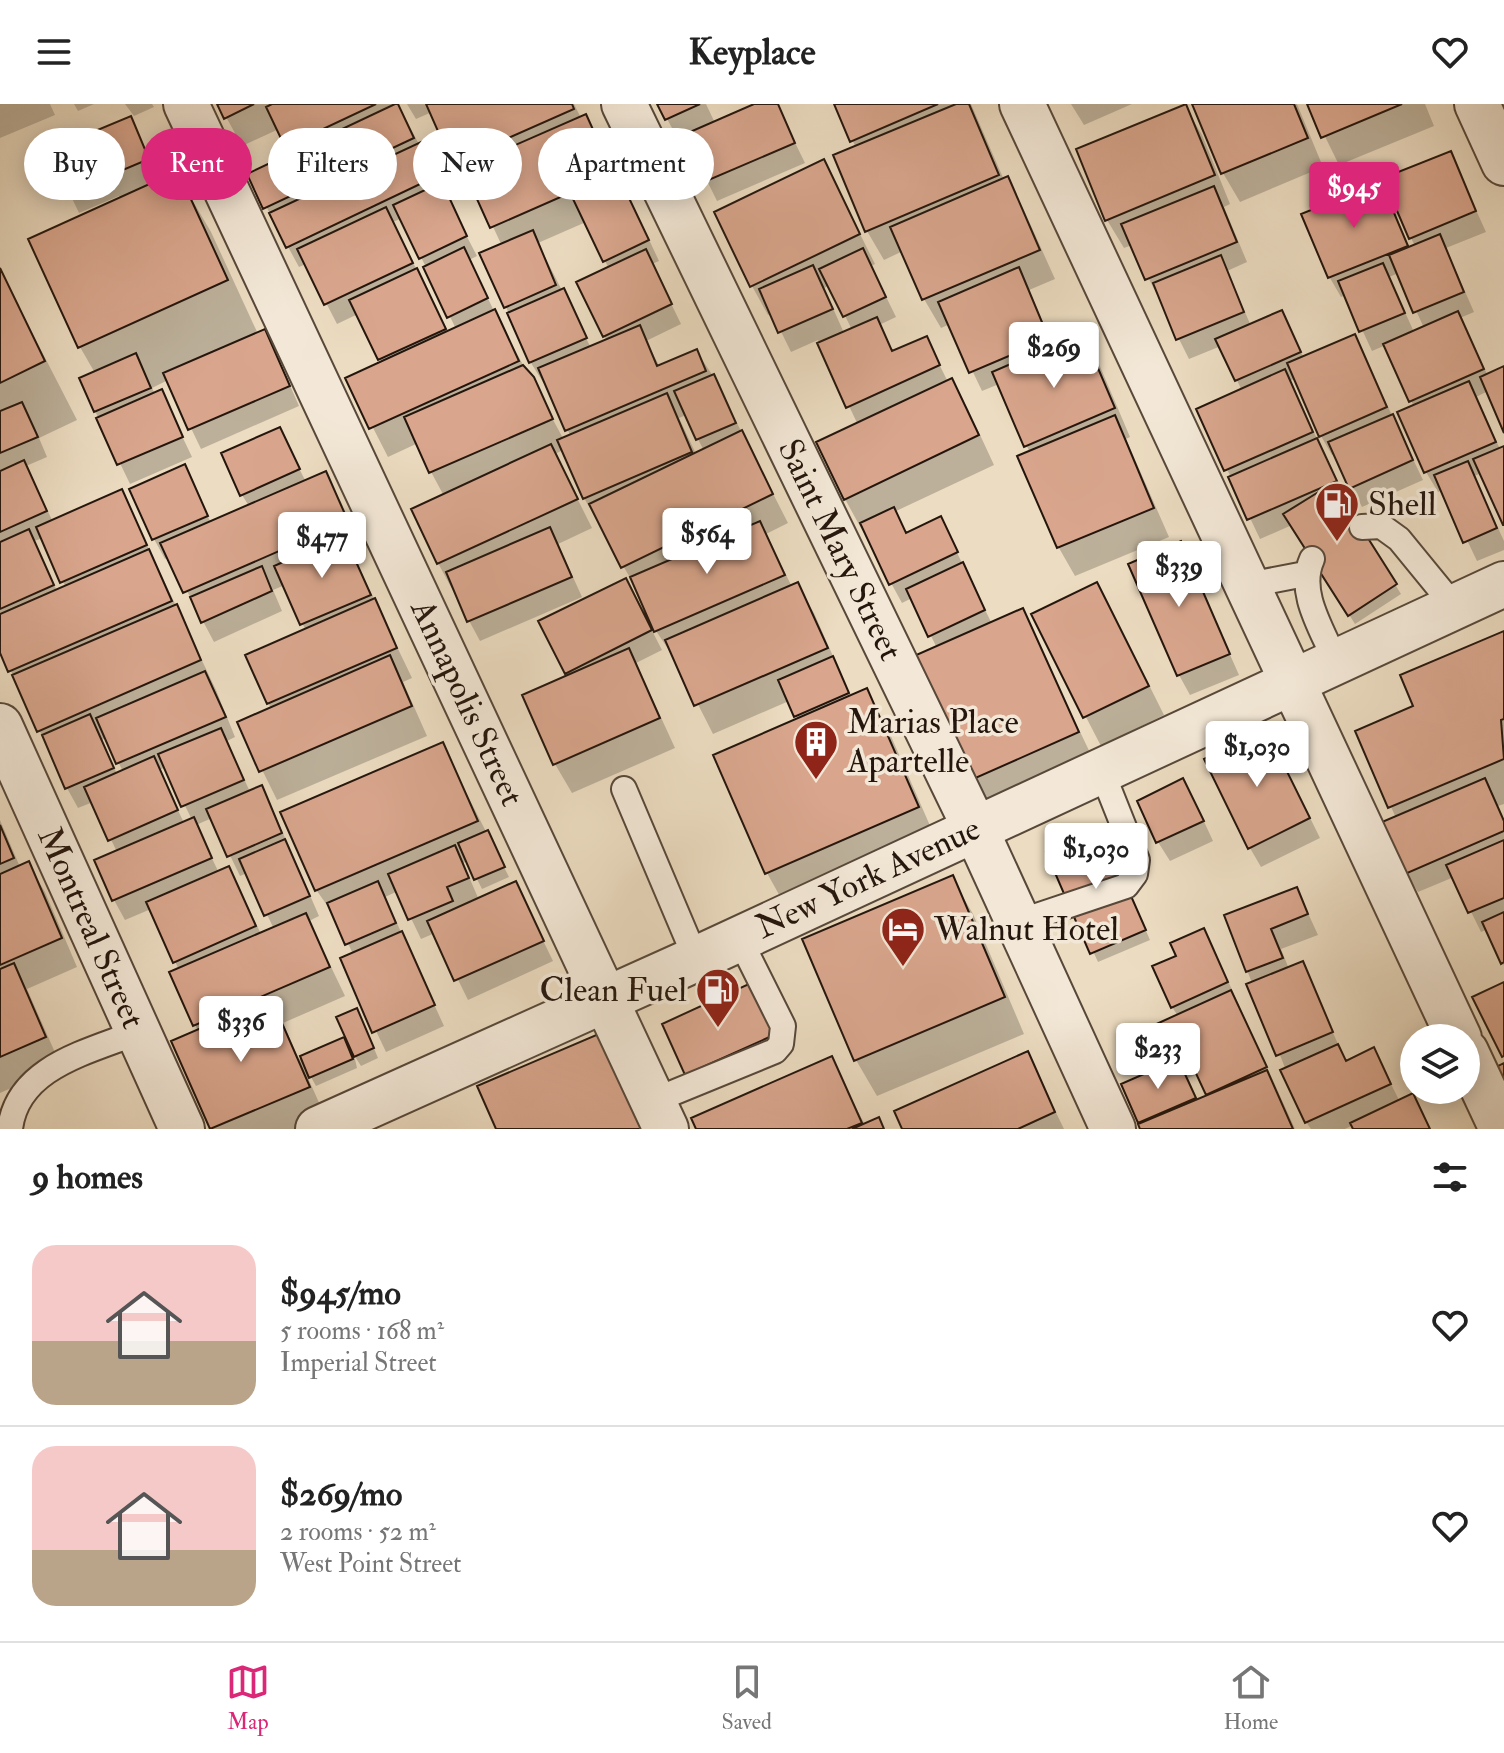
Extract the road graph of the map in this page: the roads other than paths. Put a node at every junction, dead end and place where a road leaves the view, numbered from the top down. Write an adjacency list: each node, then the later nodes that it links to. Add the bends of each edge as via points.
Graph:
1 (186, 104): 19 (street, Annapolis Street)
2 (624, 104): 15 (street, Saint Mary Street)
3 (1022, 104): 8 (street)
4 (1477, 104): 5 (street)
5 (1504, 163)
6 (1362, 527): 9 (lane, via 1381,526 1399,539)
7 (1504, 584): 9 (street, New York Avenue)
8 (1248, 585): 10 (lane, via 1309,567 1308,595); 11 (street)
9 (1453, 605): 10 (street, New York Avenue)
10 (1335, 660): 11 (street, New York Avenue)
11 (1292, 680): 13 (street, New York Avenue); 20 (street)
12 (0, 726): 21 (street, Montreal Street)
13 (1102, 772): 15 (street, New York Avenue); 16 (lane, via 1137,860 1135,874 1126,886)
14 (624, 789): 18 (lane)
15 (975, 828): 16 (street, Saint Mary Street); 17 (street, New York Avenue)
16 (1019, 922): 27 (street, Saint Mary Street)
17 (739, 938): 18 (street, New York Avenue); 23 (lane, via 783,1026 781,1044)
18 (696, 959): 19 (street, New York Avenue)
19 (604, 999): 23 (street, Annapolis Street); 26 (street, New York Avenue)
20 (1452, 1024)
21 (138, 1032): 24 (lane, via 51,1068 29,1084 12,1111); 25 (street, Montreal Street)
22 (1480, 1082): 28 (street)
23 (659, 1115)
24 (10, 1129)
25 (182, 1129)
26 (318, 1129)
27 (1113, 1129)
28 (1502, 1129)

